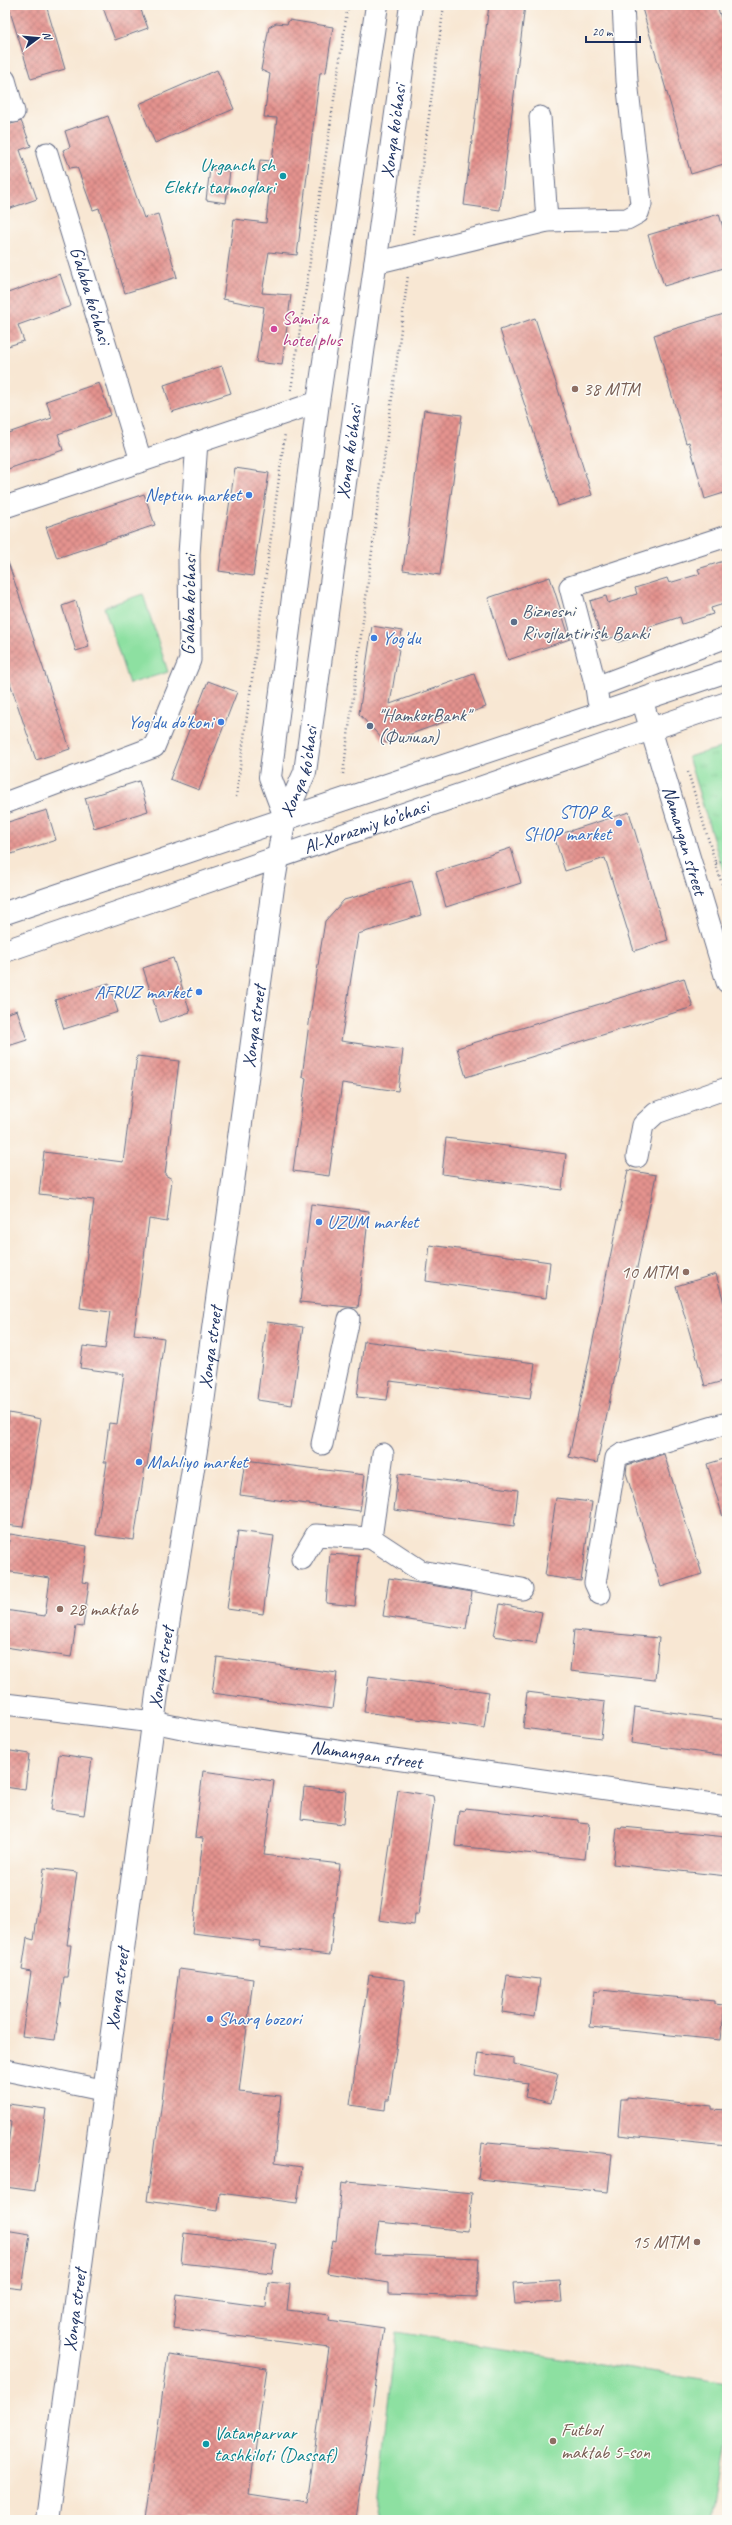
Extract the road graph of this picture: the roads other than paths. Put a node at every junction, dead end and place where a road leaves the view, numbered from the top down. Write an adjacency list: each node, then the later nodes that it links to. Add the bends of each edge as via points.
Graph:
1 (377, 5): 10 (main road, Xonqa ko'chasi)
2 (411, 5): 9 (main road, Xonqa ko'chasi)
3 (623, 5): 8 (street, via 627,81 640,204 638,213 627,219)
4 (5, 80): 5 (street)
5 (14, 112)
6 (540, 117): 8 (street)
7 (47, 153): 12 (street, G'alaba ko'chasi)
8 (547, 221): 9 (street)
9 (375, 263): 23 (main road, Xonqa ko'chasi, via 306,772)
10 (318, 402): 11 (street); 23 (main road, Xonqa ko'chasi, via 270,777)
11 (197, 442): 12 (street); 22 (street, G'alaba ko'chasi, via 189,554 190,660 154,746)
12 (141, 461): 13 (street)
13 (5, 507)
14 (727, 536): 17 (street, via 570,587)
15 (727, 637): 17 (street)
16 (727, 671): 18 (main road, Al-Xorazmiy ko’chasi)
17 (596, 687): 20 (street)
18 (642, 700): 20 (main road, Al-Xorazmiy ko’chasi); 21 (street, Namangan street)
19 (727, 703): 21 (main road, Al-Xorazmiy ko’chasi)
20 (601, 713): 23 (main road, Al-Xorazmiy ko’chasi)
21 (652, 730): 24 (main road, Al-Xorazmiy ko’chasi); 27 (street, Namangan street)
22 (5, 803)
23 (285, 817): 24 (main road, Xonqa street); 25 (main road, Al-Xorazmiy ko’chasi)
24 (278, 857): 26 (main road, Al-Xorazmiy ko’chasi); 39 (main road, Xonqa street, via 200,1425)
25 (5, 912)
26 (5, 951)
27 (727, 982)
28 (727, 1088): 29 (street, via 656,1113 644,1125)
29 (637, 1157)
30 (349, 1319): 32 (street)
31 (727, 1423): 37 (street, via 622,1454 616,1458 595,1582)
32 (322, 1444)
33 (383, 1454): 34 (street)
34 (371, 1538): 35 (street, via 316,1535); 36 (street, via 420,1571)
35 (302, 1558)
36 (522, 1589)
37 (600, 1594)
38 (5, 1704): 39 (street, Namangan street)
39 (153, 1722): 40 (street, Namangan street, via 196,1731); 42 (main road, Xonqa street)
40 (727, 1806)
41 (5, 2070): 42 (street)
42 (102, 2090): 43 (main road, Xonqa street)
43 (47, 2520)

